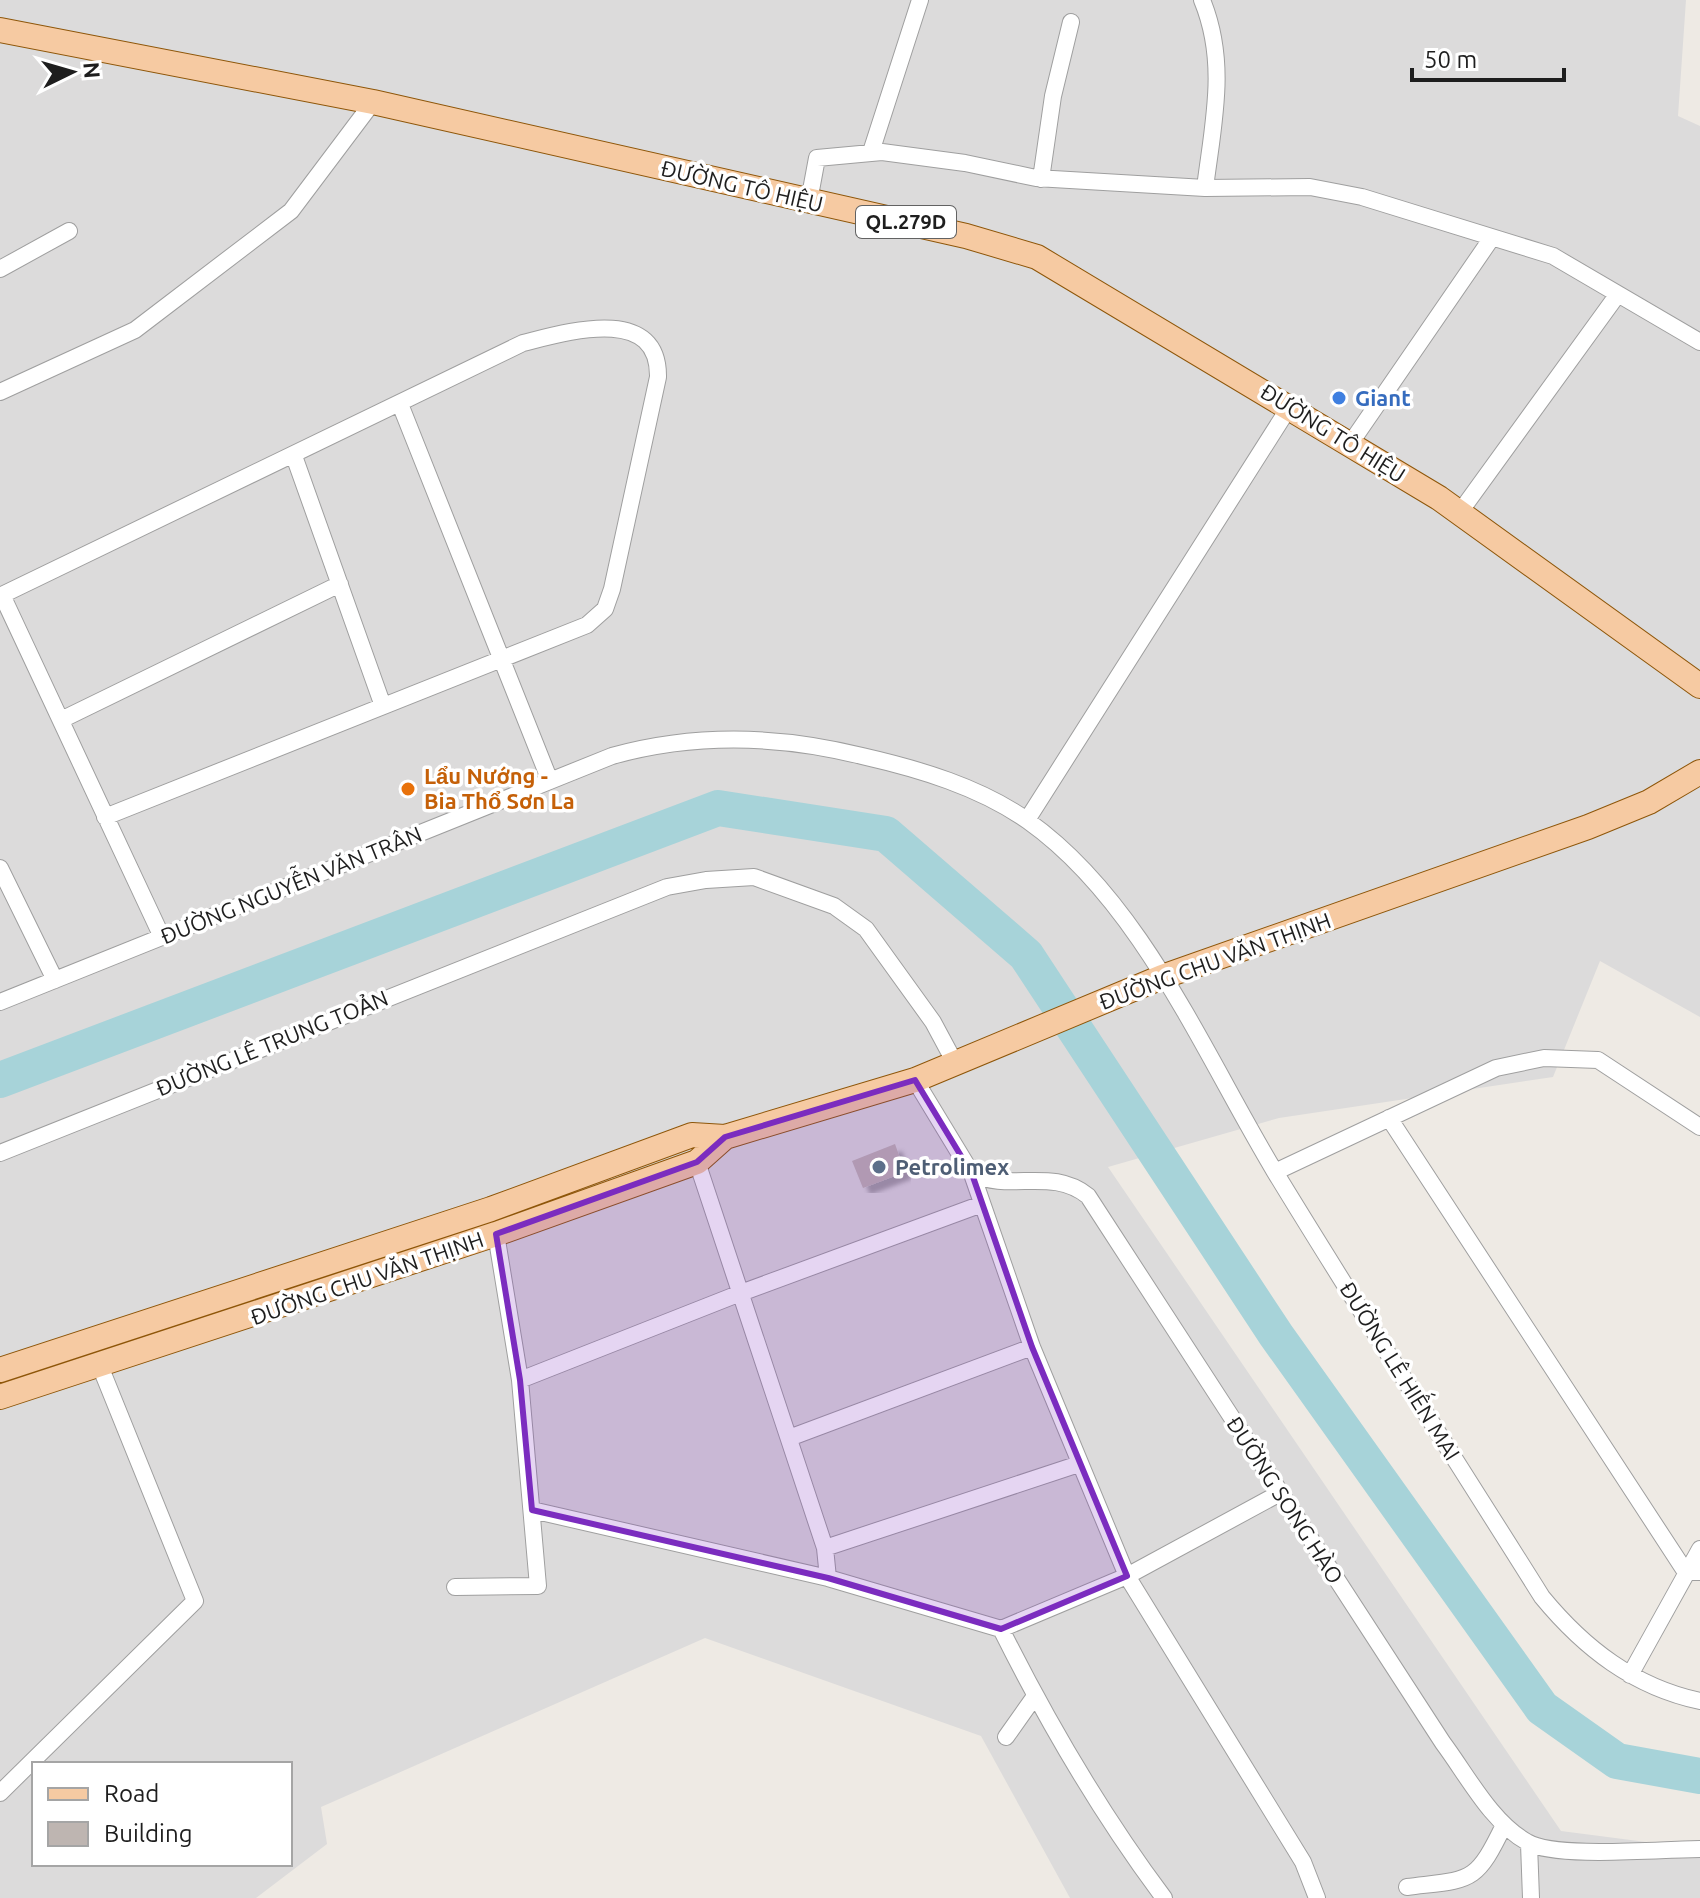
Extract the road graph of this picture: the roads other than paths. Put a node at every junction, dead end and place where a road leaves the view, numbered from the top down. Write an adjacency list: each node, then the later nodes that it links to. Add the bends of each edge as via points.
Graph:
1 (920, 0): 6 (street)
2 (1202, 0): 8 (street, via 1213,25 1218,70)
3 (1071, 22): 7 (street)
4 (0, 30): 5 (main road, ĐƯỜNG TÔ HIỆU / QL.279D)
5 (373, 102): 9 (main road, ĐƯỜNG TÔ HIỆU / QL.279D); 15 (street, via 291,211 135,330)
6 (871, 152): 7 (street); 9 (street, via 817,158)
7 (1041, 179): 8 (street)
8 (1205, 188): 11 (street, via 1310,187 1362,197)
9 (809, 201): 17 (main road, ĐƯỜNG TÔ HIỆU / QL.279D, via 1037,257)
10 (69, 231): 12 (street)
11 (1491, 239): 13 (street, via 1553,256); 18 (street)
12 (0, 269)
13 (1618, 294): 14 (street); 20 (street)
14 (1700, 342)
15 (0, 392)
16 (400, 404): 19 (street); 23 (street); 23 (street, via 523,343 566,332 625,330 642,337 659,360 605,609 587,625)
17 (1290, 406): 18 (main road, ĐƯỜNG TÔ HIỆU / QL.279D); 30 (street)
18 (1350, 444): 20 (main road, ĐƯỜNG TÔ HIỆU / QL.279D)
19 (294, 456): 21 (street); 22 (street)
20 (1460, 512): 24 (main road, ĐƯỜNG TÔ HIỆU / QL.279D)
21 (340, 584): 25 (street); 26 (street)
22 (1, 596): 26 (street)
23 (501, 658): 25 (street); 28 (street)
24 (1700, 686)
25 (383, 706): 29 (street)
26 (61, 720): 29 (street)
27 (1700, 772): 34 (main road, ĐƯỜNG CHU VĂN THỊNH, via 1649,802 1588,827)
28 (550, 781): 30 (street, ĐƯỜNG NGUYỄN VĂN TRÂN, via 660,743 703,738 763,741 845,751 897,764 976,792); 32 (street, ĐƯỜNG NGUYỄN VĂN TRÂN)
29 (105, 817): 32 (street)
30 (1027, 820): 34 (street, ĐƯỜNG NGUYỄN VĂN TRÂN, via 1091,879)
31 (0, 868): 33 (street)
32 (162, 937): 33 (street, ĐƯỜNG NGUYỄN VĂN TRÂN)
33 (55, 980): 35 (street, ĐƯỜNG NGUYỄN VĂN TRÂN)
34 (1152, 982): 36 (main road, ĐƯỜNG CHU VĂN THỊNH); 43 (street, ĐƯỜNG LÊ HIẾN MAI)
35 (0, 1002)
36 (955, 1063): 37 (main road, ĐƯỜNG CHU VĂN THỊNH); 41 (street, ĐƯỜNG LÊ TRUNG TOẢN, via 933,1022 866,929 834,906 754,877 706,880 667,887)
37 (915, 1080): 40 (main road, ĐƯỜNG CHU VĂN THỊNH); 44 (street)
38 (1389, 1118): 39 (street, via 1496,1068 1544,1058 1598,1060); 43 (street); 59 (street)
39 (1700, 1127)
40 (725, 1137): 42 (main road, ĐƯỜNG CHU VĂN THỊNH); 50 (main road, ĐƯỜNG CHU VĂN THỊNH, via 692,1135 491,1209)
41 (0, 1153)
42 (697, 1162): 46 (main road, ĐƯỜNG CHU VĂN THỊNH); 47 (street)
43 (1275, 1172): 64 (street, ĐƯỜNG LÊ HIẾN MAI, via 1542,1597 1596,1654)
44 (972, 1174): 45 (street); 55 (street, ĐƯỜNG SONG HÀO, via 996,1182 1059,1181 1088,1196)
45 (982, 1204): 47 (street); 48 (street)
46 (496, 1234): 49 (main road, ĐƯỜNG CHU VĂN THỊNH); 51 (street)
47 (738, 1294): 51 (street); 53 (street)
48 (1032, 1347): 53 (street); 54 (street)
49 (100, 1366): 52 (main road, ĐƯỜNG CHU VĂN THỊNH); 69 (street, via 195,1601)
50 (0, 1370)
51 (520, 1380): 56 (street)
52 (0, 1397)
53 (789, 1438): 57 (street)
54 (1079, 1464): 57 (street); 60 (street)
55 (1280, 1493): 60 (street); 70 (street, ĐƯỜNG SONG HÀO, via 1443,1743)
56 (532, 1510): 61 (street); 62 (street, via 538,1586)
57 (825, 1548): 61 (street)
58 (1700, 1549): 59 (street)
59 (1692, 1571): 64 (street)
60 (1127, 1576): 63 (street); 75 (street, via 1303,1862)
61 (828, 1578): 63 (street)
62 (455, 1587)
63 (1001, 1629): 65 (street)
64 (1630, 1675): 66 (street, ĐƯỜNG LÊ HIẾN MAI)
65 (1035, 1696): 67 (street); 74 (street, via 1117,1836)
66 (1700, 1701)
67 (1006, 1737)
68 (0, 1769): 69 (street)
69 (6, 1787)
70 (1504, 1825): 71 (street, ĐƯỜNG SONG HÀO); 73 (street, via 1475,1874)
71 (1529, 1844): 72 (street, ĐƯỜNG SONG HÀO, via 1567,1851); 76 (street)
72 (1700, 1849)
73 (1407, 1887)
74 (1164, 1898)
75 (1317, 1898)
76 (1531, 1898)

